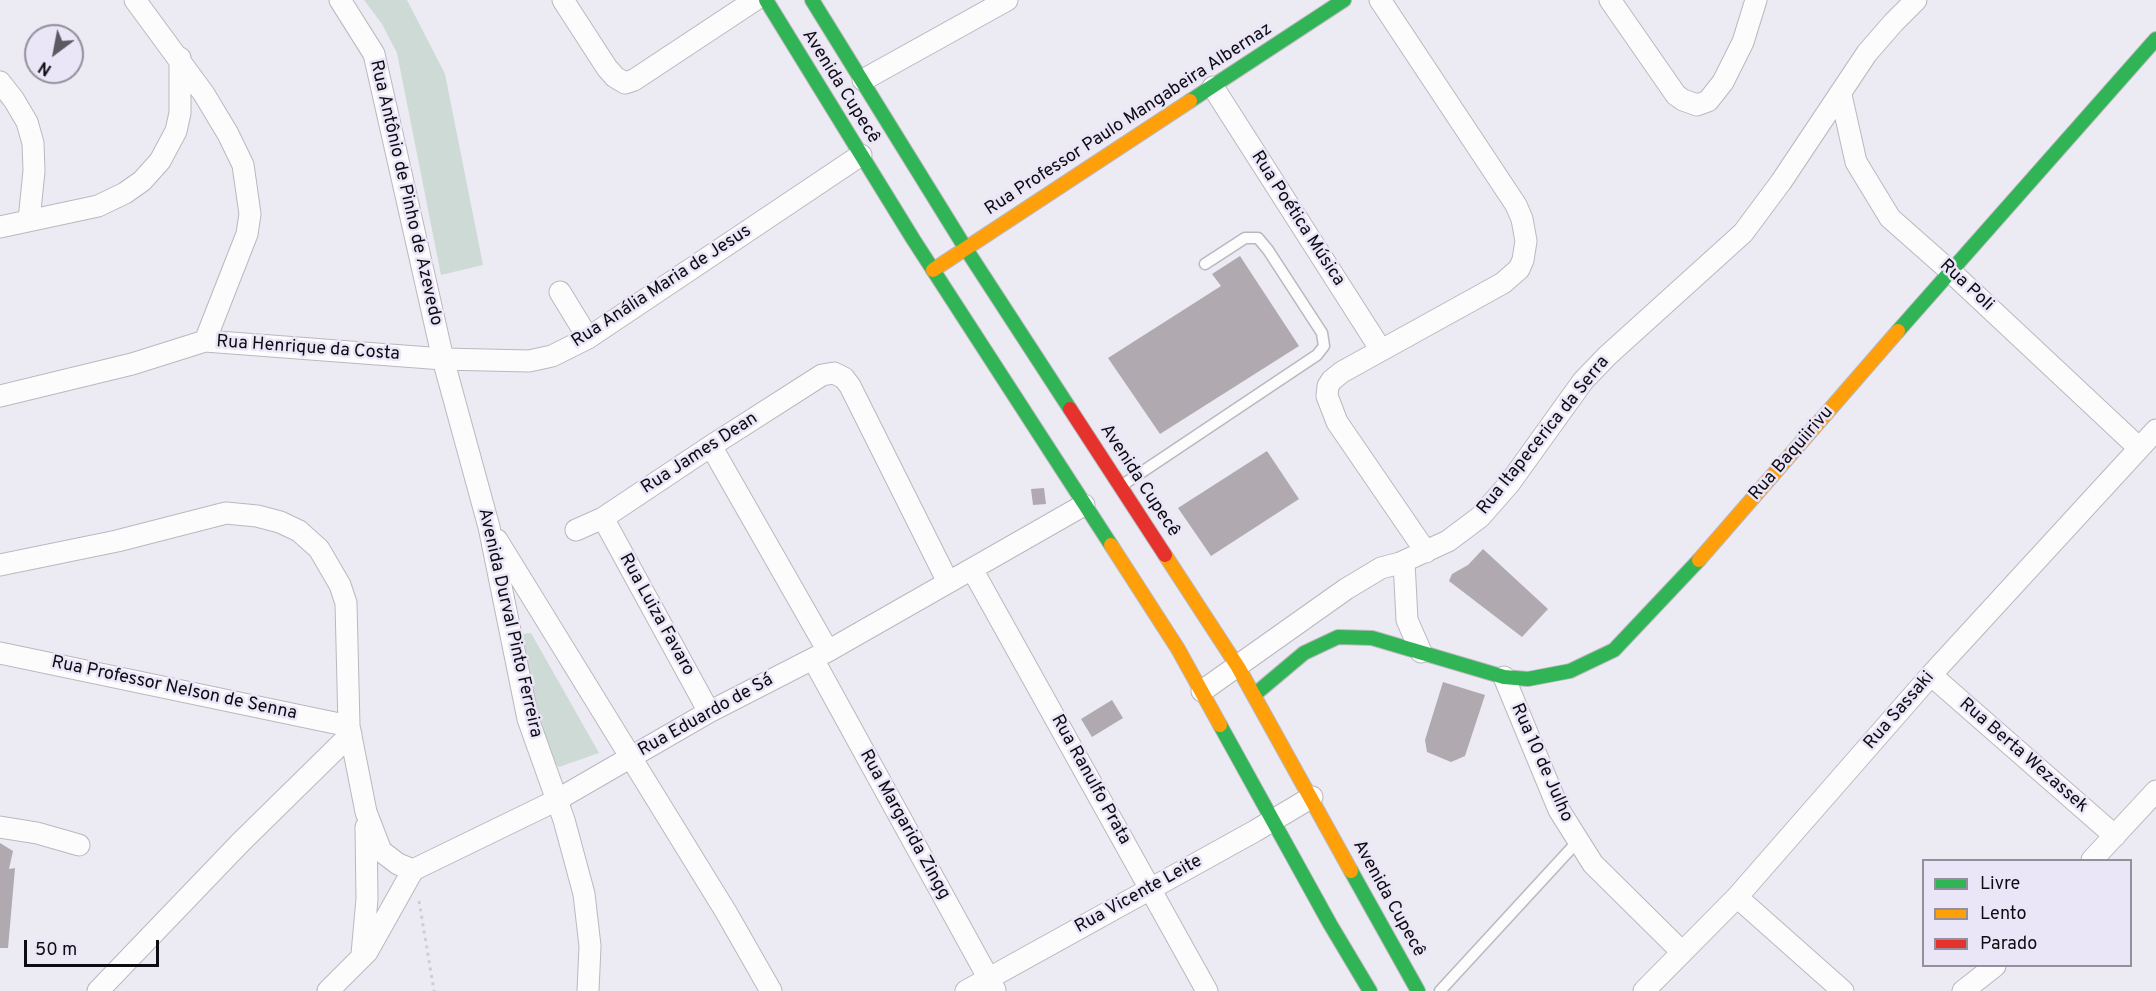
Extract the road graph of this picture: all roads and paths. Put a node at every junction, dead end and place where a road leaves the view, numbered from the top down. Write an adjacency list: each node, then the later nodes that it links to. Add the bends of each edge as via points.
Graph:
1 (135, 0): 14 (street)
2 (340, 0): 30 (street, Rua Antônio de Pinho de Azevedo, via 374,54)
3 (563, 0): 4 (street, via 607,68 625,83)
4 (755, 0)
5 (765, 0): 19 (main road, Avenida Cupecê)
6 (812, 0): 15 (main road, Avenida Cupecê)
7 (1006, 0): 15 (street)
8 (1344, 0): 17 (main road, Rua Professor Paulo Mangabeira Albernaz)
9 (1380, 0): 29 (street, via 1516,205 1526,241 1519,268 1503,284)
10 (1610, 0): 11 (street, via 1677,94 1697,105 1708,101 1723,82 1743,42)
11 (1756, 0)
12 (1916, 0): 18 (street, Rua Itapecerica da Serra, via 1867,53)
13 (2156, 39): 25 (main road, Rua Baquiirivu)
14 (180, 58): 20 (street, via 180,113 176,131 168,150 142,181 98,206); 28 (street, via 243,165 249,204 248,234)
15 (863, 80): 22 (main road, Avenida Cupecê)
16 (0, 82): 20 (street, via 27,122 33,143)
17 (1213, 87): 22 (main road, Rua Professor Paulo Mangabeira Albernaz); 29 (street, Rua Poética Música)
18 (1840, 94): 25 (street, Rua Poli, via 1856,162 1890,218); 40 (street, Rua Itapecerica da Serra, via 1743,233 1583,381 1509,484 1480,517)
19 (861, 155): 24 (main road, Avenida Cupecê); 27 (street, Rua Anália Maria de Jesus)
20 (29, 220): 21 (street)
21 (0, 227)
22 (966, 249): 24 (main road, Rua Professor Paulo Mangabeira Albernaz); 35 (main road, Avenida Cupecê)
23 (1205, 264): 35 (lane, via 1245,238 1258,238 1322,333 1324,346 1317,356)
24 (933, 270): 36 (main road, Avenida Cupecê)
25 (1950, 271): 34 (street, Rua Poli); 54 (main road, Rua Baquiirivu, via 1715,543 1614,650 1586,665 1552,676)
26 (560, 291): 27 (street)
27 (588, 338): 30 (street, Rua Anália Maria de Jesus, via 552,356 529,361)
28 (205, 341): 30 (street, Rua Henrique da Costa); 31 (street, Rua Henrique da Costa, via 132,364)
29 (1381, 350): 40 (street, via 1332,380 1327,396 1337,422)
30 (443, 359): 38 (street, Avenida Durval Pinto Ferreira)
31 (0, 396)
32 (2156, 430): 34 (street, Rua Sassaki)
33 (711, 446): 37 (street, Rua James Dean); 44 (street, Rua James Dean, via 822,375 837,373 850,386); 51 (street, Rua Margarida Zingg)
34 (2139, 448): 53 (street, Rua Sassaki)
35 (1121, 486): 52 (main road, Avenida Cupecê)
36 (1084, 505): 43 (street, Rua Eduardo de Sá); 55 (main road, Avenida Cupecê)
37 (603, 518): 39 (street, Rua James Dean); 57 (street, Rua Luiza Favaro)
38 (489, 527): 59 (street); 62 (street, Avenida Durval Pinto Ferreira, via 528,719)
39 (576, 531)
40 (1426, 552): 41 (street, Rua Itapecerica da Serra)
41 (1404, 562): 45 (street, Rua Itapecerica da Serra, via 1381,568); 46 (street)
42 (0, 565): 58 (street, via 226,513 280,522 299,531 319,549 340,585 346,603)
43 (972, 569): 44 (street, Rua Eduardo de Sá); 71 (street, Rua Ranulfo Prata)
44 (948, 582): 51 (street, Rua Eduardo de Sá)
45 (1324, 604): 47 (street, via 1321,621); 52 (street, Rua Itapecerica da Serra)
46 (1407, 620): 48 (street); 49 (street)
47 (1338, 637): 48 (main road, Rua Baquiirivu); 56 (main road, Rua Baquiirivu, via 1304,653)
48 (1372, 638): 49 (main road, Rua Baquiirivu)
49 (1421, 652): 54 (main road, Rua Baquiirivu)
50 (0, 653): 58 (street, Rua Professor Nelson de Senna)
51 (821, 655): 57 (street, Rua Eduardo de Sá); 76 (street, Rua Margarida Zingg)
52 (1238, 667): 55 (street, Rua Itapecerica da Serra); 56 (main road, Avenida Cupecê)
53 (1931, 675): 66 (street, Rua Berta Wezassek); 72 (street, Rua Sassaki)
54 (1504, 677): 67 (street, Rua 10 de Julho, via 1559,810)
55 (1202, 692): 64 (main road, Avenida Cupecê)
56 (1254, 695): 61 (main road, Avenida Cupecê)
57 (709, 712): 59 (street, Rua Eduardo de Sá)
58 (350, 730): 63 (street); 77 (street)
59 (630, 758): 62 (street, Rua Eduardo de Sá); 81 (street)
60 (2156, 791): 66 (street)
61 (1312, 797): 64 (street, Rua Vicente Leite); 85 (main road, Avenida Cupecê)
62 (555, 801): 70 (street, Rua Eduardo de Sá); 80 (street, Avenida Durval Pinto Ferreira, via 584,894 590,946)
63 (366, 812): 70 (street, via 381,851); 74 (street, via 367,899)
64 (1272, 819): 71 (street, Rua Vicente Leite); 84 (main road, Avenida Cupecê)
65 (0, 827): 68 (street)
66 (2115, 836): 69 (street)
67 (1578, 841): 73 (street, Rua 10 de Julho, via 1593,864); 86 (lane)
68 (79, 845)
69 (2094, 859)
70 (413, 870): 74 (street); 79 (path)
71 (1151, 888): 76 (street, Rua Vicente Leite); 83 (street, Rua Ranulfo Prata)
72 (1737, 897): 73 (street, Rua Sassaki); 88 (street)
73 (1682, 952): 87 (street, Rua Sassaki)
74 (361, 958): 78 (street)
75 (1994, 967): 89 (street)
76 (992, 985): 82 (street, Rua Vicente Leite)
77 (98, 991)
78 (328, 991)
79 (434, 991)
80 (588, 991)
81 (771, 991)
82 (966, 991)
83 (1207, 991)
84 (1370, 991)
85 (1418, 991)
86 (1440, 991)
87 (1644, 991)
88 (1843, 991)
89 (1963, 991)

